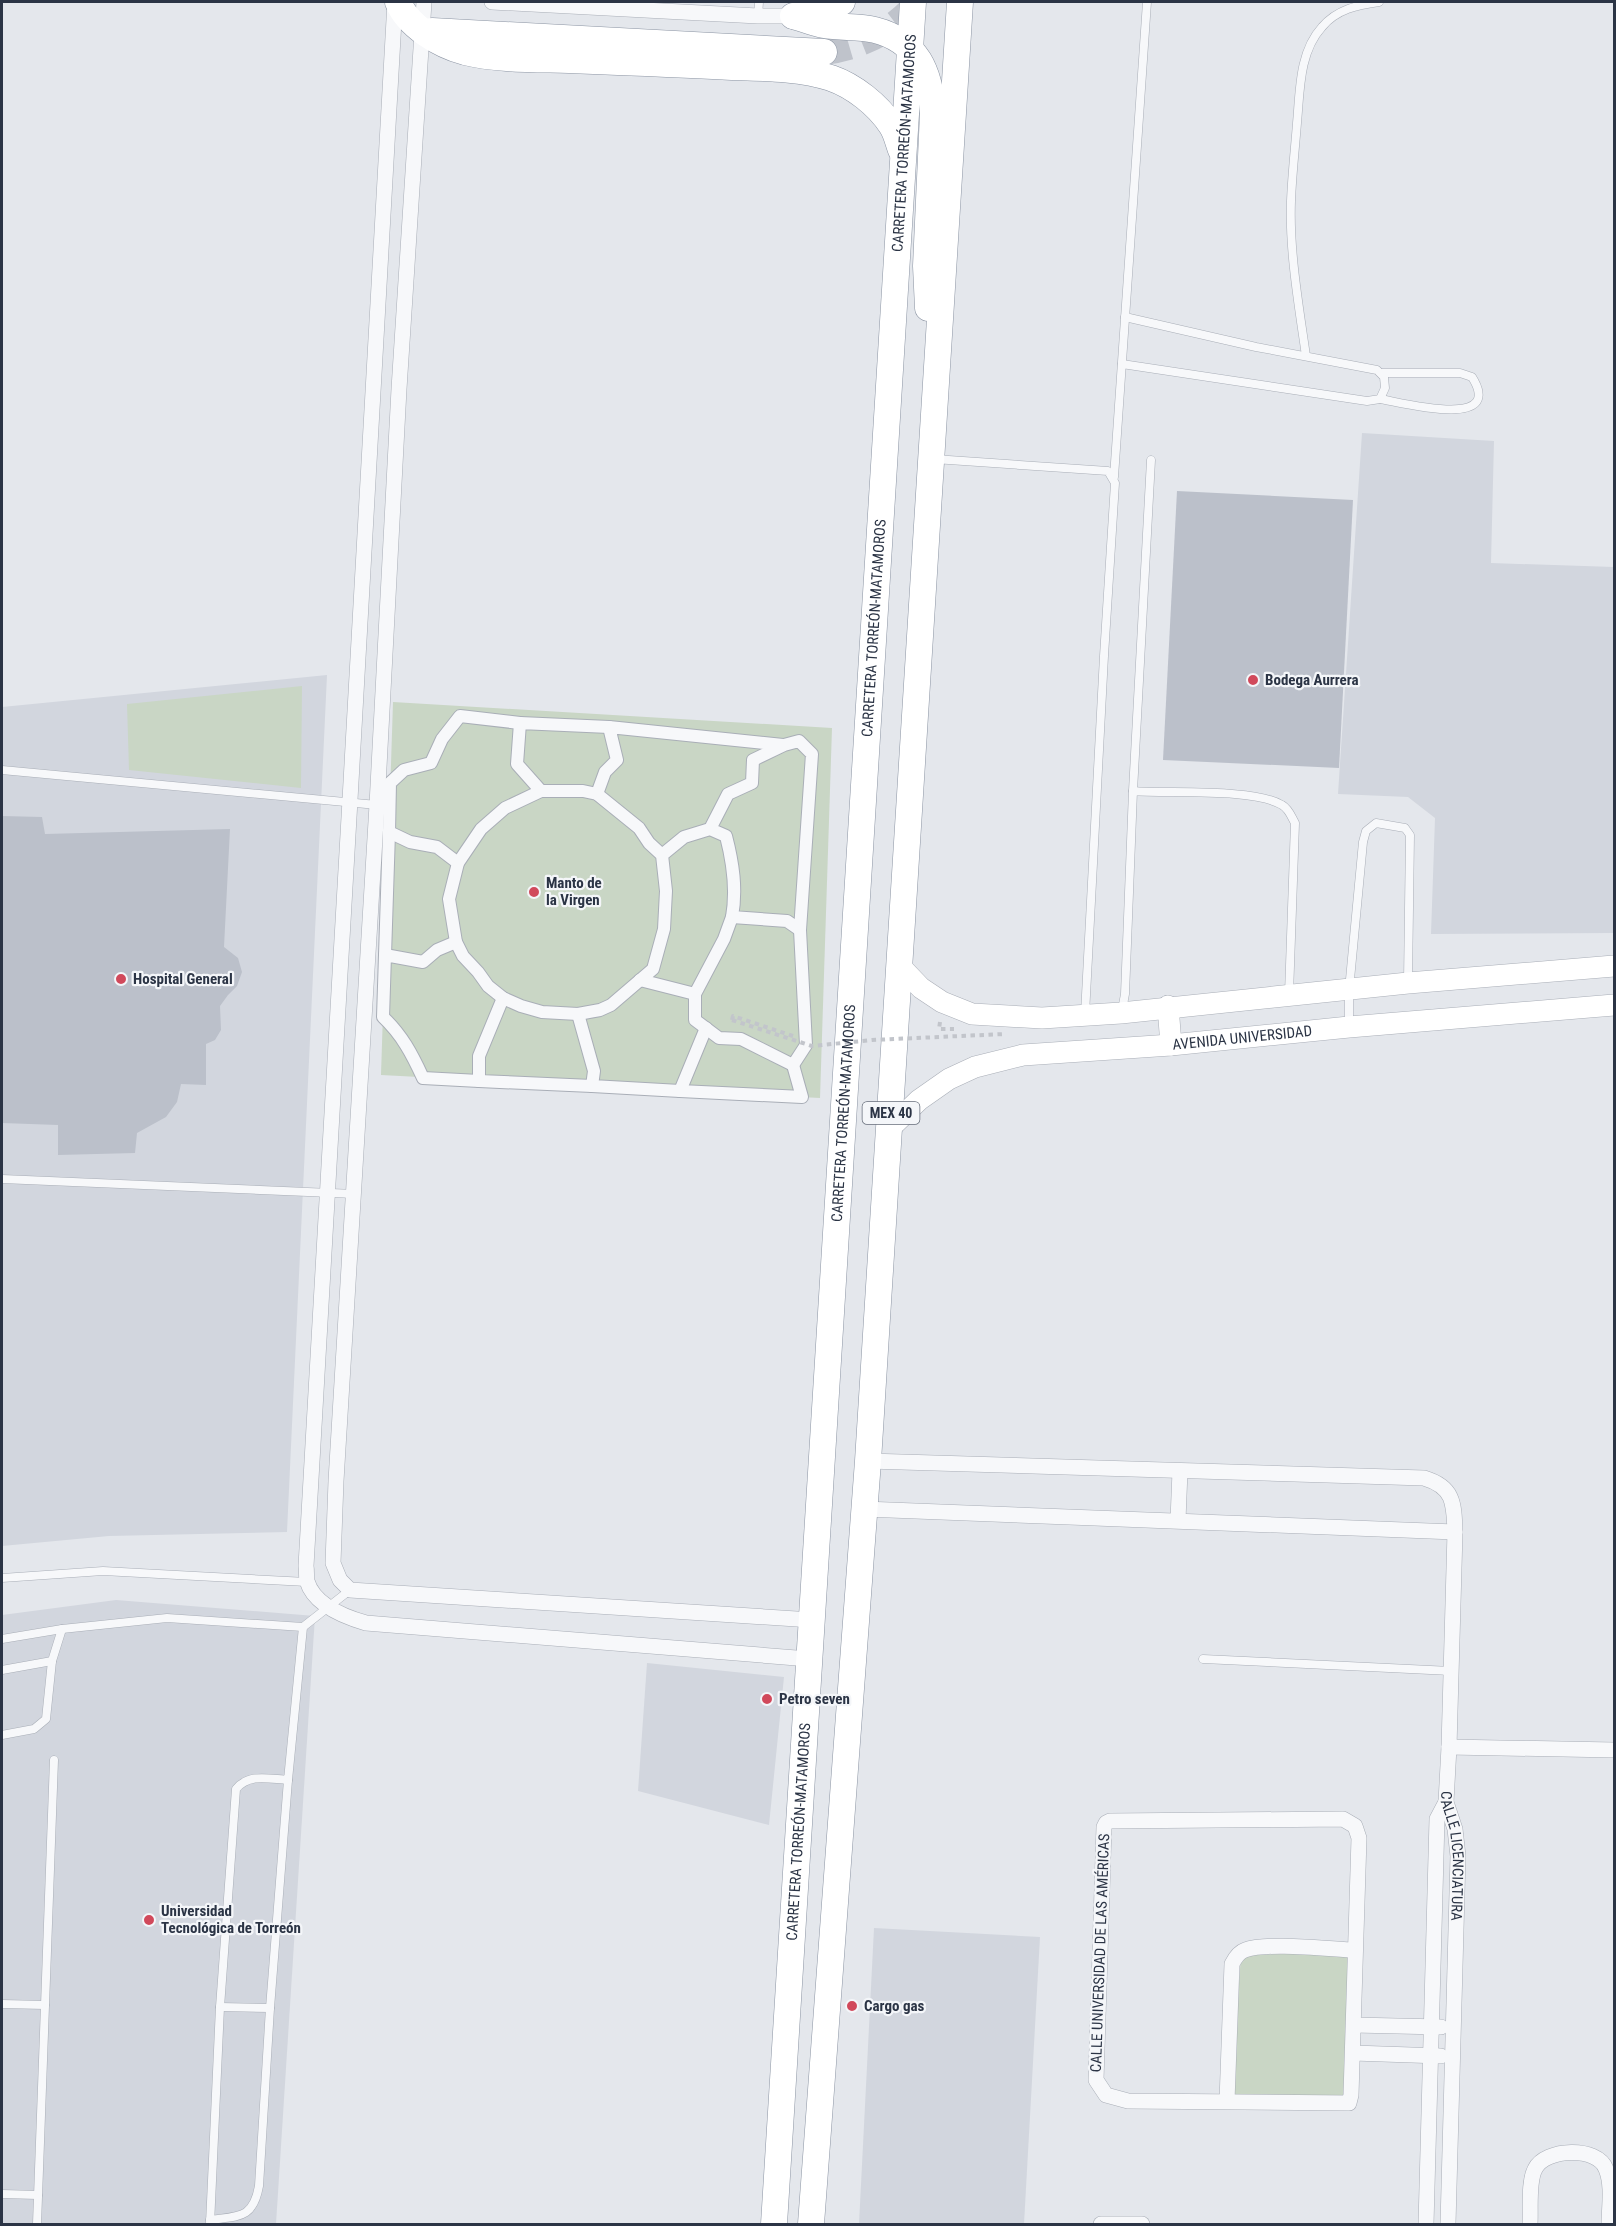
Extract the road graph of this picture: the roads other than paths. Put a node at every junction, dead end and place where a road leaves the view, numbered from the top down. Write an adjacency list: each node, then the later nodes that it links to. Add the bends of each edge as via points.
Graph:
1 (396, 2): 11 (highway); 20 (street)
2 (424, 2): 11 (street)
3 (492, 2): 9 (street)
4 (842, 2): 10 (highway)
5 (913, 2): 12 (highway, CARRETERA TORREÓN-MATAMOROS / MEX 40)
6 (960, 2): 16 (highway, MEX 40)
7 (1147, 2): 15 (lane)
8 (1379, 2): 17 (lane, via 1360,4 1336,14 1321,27 1309,47 1301,77 1291,203)
9 (758, 9): 10 (street)
10 (793, 16): 12 (highway, via 874,30)
11 (423, 30): 13 (highway); 14 (highway, via 447,45 486,55 754,67 832,78 855,90 880,111 892,127); 21 (street)
12 (910, 49): 14 (highway, CARRETERA TORREÓN-MATAMOROS / MEX 40); 16 (highway, via 921,62 931,89 927,300 930,326)
13 (824, 52)
14 (902, 153): 78 (highway, CARRETERA TORREÓN-MATAMOROS / MEX 40)
15 (1125, 317): 17 (lane); 18 (lane)
16 (940, 351): 23 (highway, MEX 40)
17 (1306, 356): 19 (lane)
18 (1122, 364): 22 (lane, via 1367,401); 25 (lane)
19 (1382, 373): 22 (lane, via 1385,388); 22 (lane, via 1460,373 1472,377 1479,394 1475,403 1463,410 1449,411)
20 (372, 389): 21 (street); 33 (street)
21 (399, 389): 34 (street)
22 (1380, 399)
23 (933, 459): 25 (lane, via 1108,471); 43 (highway, MEX 40)
24 (1151, 460): 31 (lane)
25 (1114, 478): 57 (lane)
26 (520, 723): 27 (street); 30 (street, via 517,764); 36 (street, via 460,716 430,763 404,771 390,783)
27 (609, 726): 28 (street); 32 (street, via 617,760 605,772)
28 (784, 745): 35 (street, via 753,760 752,783 728,794); 40 (street, via 799,741 812,754)
29 (2, 770): 33 (lane)
30 (541, 791): 32 (street); 38 (street, via 505,808 477,835)
31 (1133, 791): 51 (lane, via 1242,795 1270,800 1289,812 1295,823); 55 (lane)
32 (597, 794): 37 (street, via 639,828)
33 (350, 803): 34 (lane); 45 (street)
34 (377, 804): 46 (street)
35 (710, 829): 37 (street, via 684,837); 39 (street, via 726,836 735,890)
36 (389, 832): 38 (street, via 410,842 437,847); 42 (street)
37 (662, 855): 47 (street, via 666,891 664,929 652,969)
38 (458, 863): 41 (street, via 449,899)
39 (732, 917): 40 (street, via 787,921); 50 (street)
40 (800, 930): 61 (street, via 806,1045)
41 (456, 942): 42 (street, via 437,950 423,962); 52 (street, via 488,986)
42 (385, 955): 62 (street, via 383,1017 411,1051 423,1078)
43 (900, 966): 57 (main road, via 921,988 942,1002 972,1014 1042,1018); 65 (highway, MEX 40)
44 (1614, 966): 48 (main road)
45 (341, 976): 46 (street); 67 (street)
46 (366, 977): 68 (street)
47 (640, 980): 50 (street); 56 (street, via 611,1005)
48 (1408, 983): 49 (main road); 49 (lane, via 1410,835 1405,828 1376,823 1366,831 1363,842)
49 (1349, 990): 51 (main road); 58 (lane)
50 (695, 994): 59 (street, via 695,1020)
51 (1289, 996): 54 (main road)
52 (503, 998): 56 (street, via 542,1012); 62 (street, via 479,1056)
53 (1614, 1005): 58 (main road, AVENIDA UNIVERSIDAD)
54 (1168, 1006): 55 (main road); 60 (main road)
55 (1121, 1013): 57 (main road)
56 (578, 1014): 63 (street, via 594,1071)
57 (1085, 1015)
58 (1349, 1027): 60 (main road, AVENIDA UNIVERSIDAD)
59 (706, 1028): 61 (street, via 719,1038 741,1039); 64 (street)
60 (1171, 1044): 65 (main road, AVENIDA UNIVERSIDAD, via 1023,1055 975,1067 919,1100)
61 (793, 1065): 64 (street, via 802,1097)
62 (479, 1081): 63 (street)
63 (592, 1086): 64 (street)
64 (680, 1091)
65 (890, 1128): 69 (highway, MEX 40)
66 (2, 1179): 67 (lane)
67 (328, 1191): 68 (lane); 75 (street)
68 (355, 1194): 76 (street, via 332,1554 335,1571)
69 (868, 1461): 70 (street); 71 (highway, MEX 40)
70 (1180, 1471): 72 (street); 73 (street, via 1424,1478 1444,1487 1451,1497)
71 (864, 1509): 72 (street); 110 (highway, MEX 40)
72 (1178, 1520): 73 (street)
73 (1455, 1532): 86 (street)
74 (2, 1578): 75 (lane, via 103,1571)
75 (307, 1581): 77 (street, via 314,1594)
76 (350, 1590): 77 (lane); 78 (street)
77 (328, 1606): 79 (lane); 82 (street, via 366,1623)
78 (812, 1620): 82 (highway, CARRETERA TORREÓN-MATAMOROS / MEX 40)
79 (303, 1627): 80 (lane, via 167,1618); 91 (lane)
80 (62, 1629): 81 (lane); 84 (lane)
81 (2, 1639)
82 (810, 1659): 109 (highway, CARRETERA TORREÓN-MATAMOROS / MEX 40)
83 (1203, 1659): 86 (lane)
84 (52, 1661): 85 (lane); 87 (lane, via 46,1719 34,1729)
85 (2, 1670)
86 (1451, 1671): 88 (street)
87 (2, 1735)
88 (1449, 1747): 89 (street); 92 (street)
89 (1614, 1750)
90 (54, 1760): 95 (lane)
91 (288, 1780): 96 (lane, via 249,1778 236,1789); 97 (lane)
92 (1446, 1802): 99 (street, CALLE LICENCIATURA, via 1437,1819); 100 (street, CALLE LICENCIATURA, via 1458,1856)
93 (1355, 1950): 98 (street, CALLE UNIVERSIDAD DE LAS AMÉRICAS); 104 (street, via 1269,1947 1239,1953 1232,1964); 104 (street, CALLE UNIVERSIDAD DE LAS AMÉRICAS, via 1359,1838 1350,1822 1343,1819 1106,1823 1096,2080 1106,2094 1128,2101)
94 (2, 2004): 95 (lane)
95 (45, 2005): 106 (lane)
96 (220, 2007): 97 (lane); 107 (lane)
97 (270, 2008): 107 (lane, via 257,2201 250,2211)
98 (1354, 2025): 99 (street); 101 (street, CALLE UNIVERSIDAD DE LAS AMÉRICAS)
99 (1432, 2026): 100 (street); 102 (street, CALLE LICENCIATURA)
100 (1454, 2027): 103 (street, CALLE LICENCIATURA)
101 (1353, 2053): 102 (street); 104 (street, CALLE UNIVERSIDAD DE LAS AMÉRICAS, via 1349,2103)
102 (1431, 2055): 103 (street); 113 (street, CALLE LICENCIATURA)
103 (1453, 2056): 114 (street, CALLE LICENCIATURA)
104 (1227, 2101)
105 (2, 2194): 106 (lane)
106 (38, 2195): 108 (lane)
107 (210, 2222)
108 (37, 2224)
109 (774, 2224)
110 (811, 2224)
111 (1101, 2224): 112 (street)
112 (1142, 2224)
113 (1426, 2224)
114 (1448, 2224)
115 (1530, 2224): 116 (street, via 1535,2168 1551,2156 1577,2152 1606,2168)
116 (1609, 2224)

